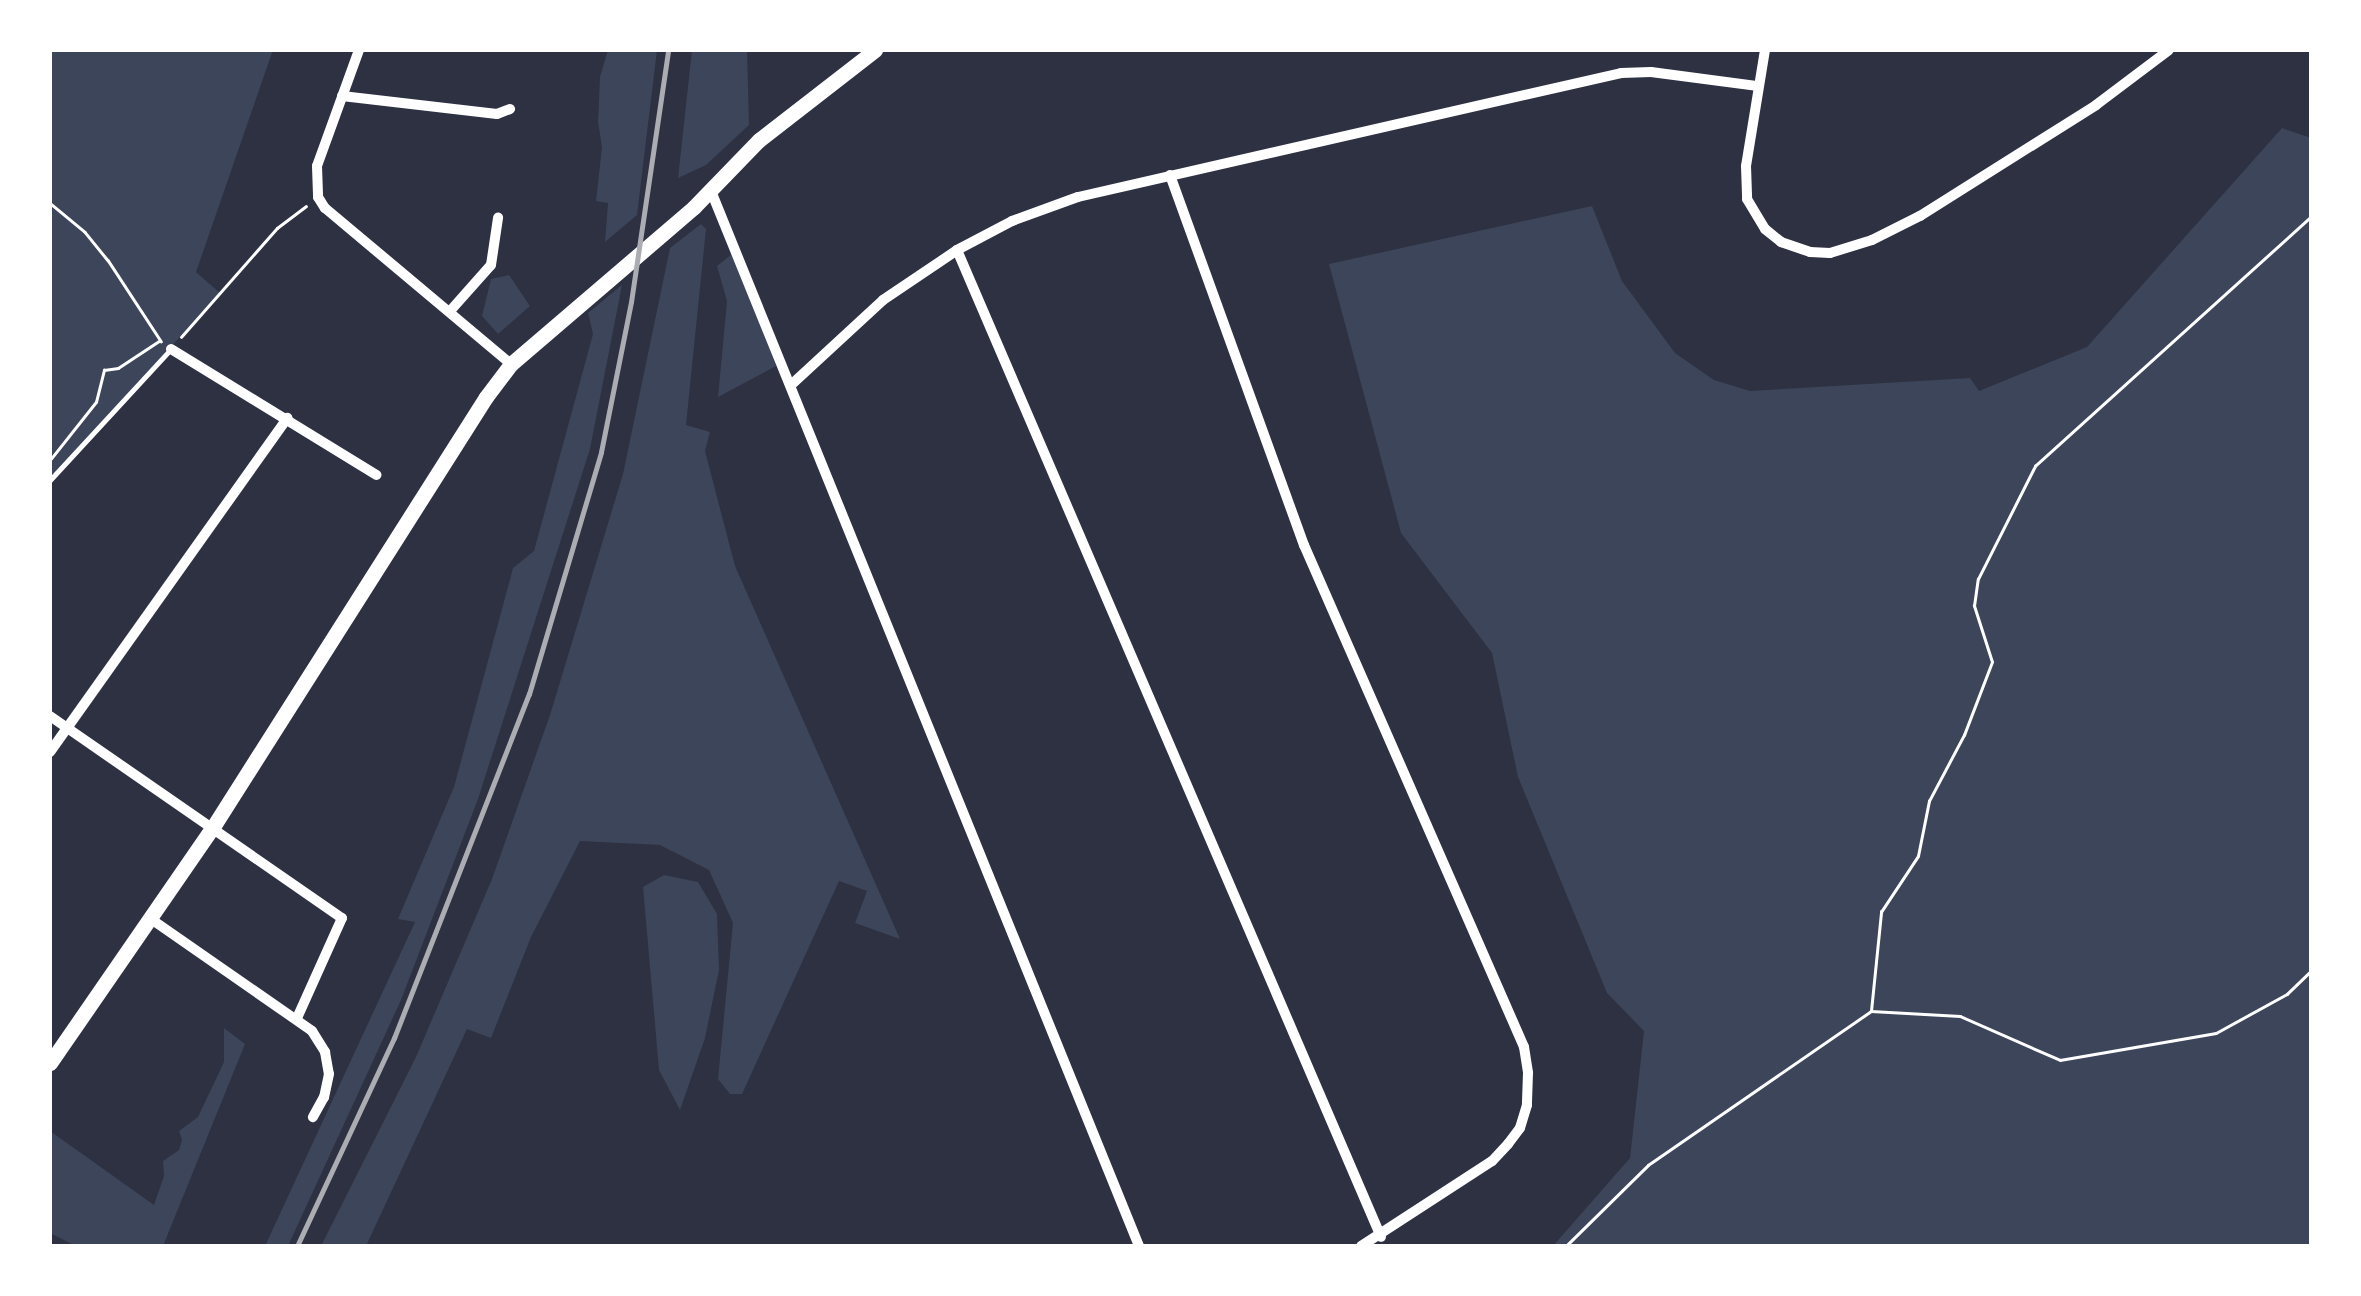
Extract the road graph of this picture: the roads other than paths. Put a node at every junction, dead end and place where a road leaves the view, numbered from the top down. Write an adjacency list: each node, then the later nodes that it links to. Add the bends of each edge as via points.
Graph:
1 (359, 50): 6 (street)
2 (876, 50): 9 (main road, via 783,119)
3 (1765, 50): 5 (street)
4 (2169, 50): 5 (street, via 2096,105 1920,216 1830,253 1781,242 1764,229 1747,199)
5 (1758, 86): 8 (street, via 1621,73)
6 (342, 96): 7 (street, via 498,114); 12 (street, via 317,166 318,197)
7 (510, 109)
8 (1170, 176): 11 (street, via 1078,197 1012,220); 27 (street, via 1304,545 1524,1047 1527,1106 1508,1144)
9 (710, 190): 14 (main road); 15 (street)
10 (498, 218): 12 (street, via 491,265)
11 (956, 250): 15 (street, via 883,300); 27 (street)
12 (451, 310): 14 (street)
13 (171, 349): 16 (street); 18 (lane)
14 (512, 364): 22 (main road)
15 (791, 385): 28 (street)
16 (287, 418): 17 (street); 20 (street)
17 (377, 475)
18 (50, 480)
19 (50, 716): 20 (street)
20 (67, 727): 21 (street); 22 (street)
21 (50, 752)
22 (212, 827): 23 (main road); 24 (street, via 342,918)
23 (152, 919): 24 (street); 25 (main road)
24 (297, 1018): 26 (street, via 312,1031 327,1063 324,1097)
25 (50, 1063)
26 (313, 1117)
27 (1381, 1237): 29 (street)
28 (1140, 1246)
29 (1361, 1246)

